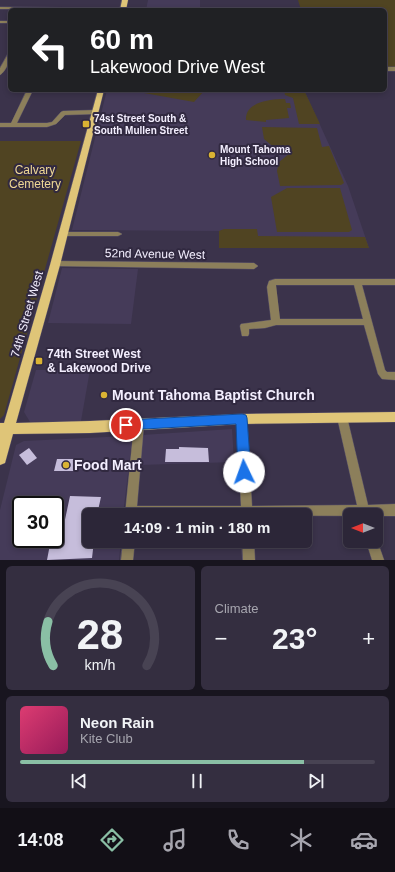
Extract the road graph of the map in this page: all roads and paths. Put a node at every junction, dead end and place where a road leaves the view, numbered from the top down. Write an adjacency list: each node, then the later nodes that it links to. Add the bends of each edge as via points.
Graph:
1 (8, 58): 2 (street)
2 (2, 66): 3 (street)
3 (0, 73)
4 (29, 92): 8 (street)
5 (100, 92): 6 (main road, 74th Street West)
6 (95, 112): 8 (street, via 63,113 54,123 47,125); 9 (main road, 74th Street West)
7 (0, 125): 8 (street)
8 (13, 125)
9 (63, 234): 10 (street); 11 (main road, 74th Street West)
10 (118, 234)
11 (55, 264): 12 (street, 52nd Avenue West); 23 (main road, 74th Street West)
12 (254, 266)
13 (357, 282): 14 (street); 15 (street, via 273,282 271,290); 16 (street)
14 (395, 282)
15 (276, 322): 16 (street); 17 (street, via 244,326)
16 (368, 322): 18 (street, via 381,371 385,376)
17 (245, 334)
18 (395, 376)
19 (342, 417): 20 (main road); 21 (main road); 27 (street)
20 (395, 417)
21 (242, 418): 22 (main road); 26 (street)
22 (139, 424): 23 (main road); 25 (street)
23 (4, 429): 24 (main road, 74th Street West)
24 (0, 460)
25 (132, 508)
26 (247, 508)
27 (363, 508)
28 (395, 510): 29 (street)
29 (383, 511)
30 (312, 513): 31 (street)
31 (343, 513)
32 (128, 548): 35 (street)
33 (248, 548): 36 (street)
34 (374, 548): 37 (street)
35 (127, 560)
36 (249, 560)
37 (378, 560)

